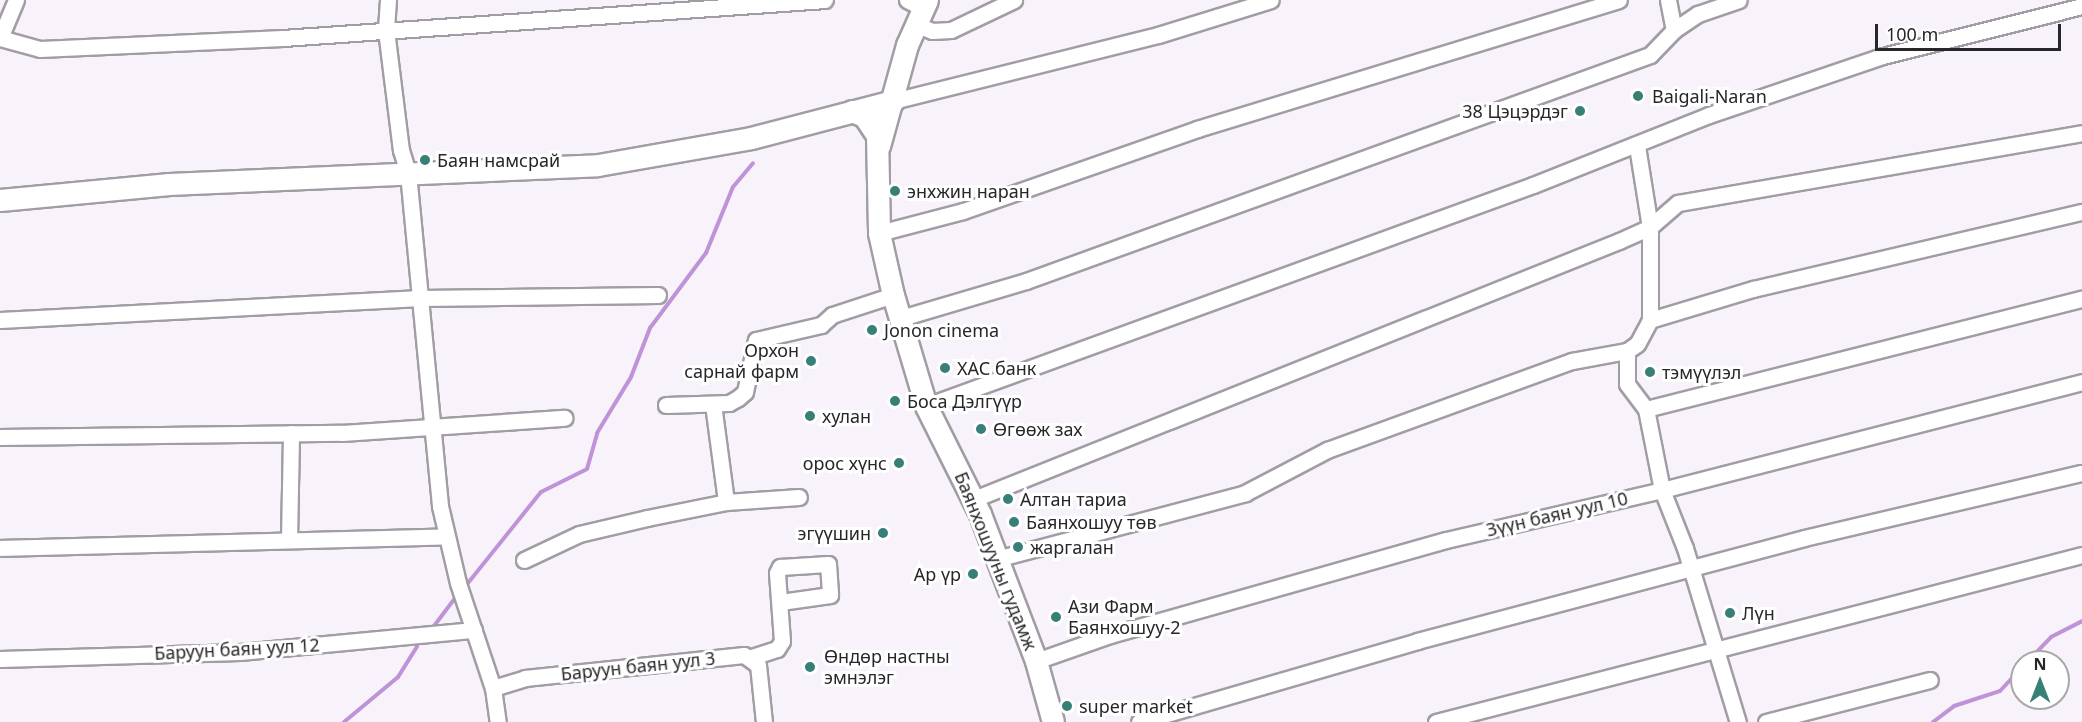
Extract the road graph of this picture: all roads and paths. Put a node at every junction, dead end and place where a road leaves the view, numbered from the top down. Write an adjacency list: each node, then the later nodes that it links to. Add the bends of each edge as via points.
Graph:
1 (15, 0): 13 (street)
2 (388, 0): 11 (street)
3 (825, 0): 11 (street)
4 (1014, 0): 10 (street, via 951,30 932,31)
5 (1271, 0): 14 (street, via 1158,34)
6 (1619, 0): 23 (street, via 1197,129 963,211)
7 (1668, 0): 12 (street)
8 (1739, 0): 12 (street, via 1698,14)
9 (2082, 6): 18 (street, via 1879,57 1709,115)
10 (918, 8): 14 (street)
11 (386, 30): 13 (street, via 40,49); 19 (street, via 401,150)
12 (1674, 30): 28 (street, via 1650,55 1026,281)
13 (0, 38)
14 (894, 101): 15 (street); 17 (street)
15 (852, 111): 17 (street, via 872,124); 19 (street, via 751,138 598,165)
16 (2082, 133): 22 (street, via 1708,196 1678,203)
17 (879, 146): 23 (street, Баянхошууны гудамж)
18 (1637, 146): 22 (street); 35 (street)
19 (408, 173): 20 (street, via 169,184); 26 (street)
20 (0, 200)
21 (2082, 212): 30 (street, via 1753,290)
22 (1650, 226): 30 (street); 44 (street)
23 (879, 233): 25 (street, Баянхошууны гудамж)
24 (658, 295): 26 (street)
25 (893, 295): 28 (street, Баянхошууны гудамж); 33 (street, via 832,315 821,325 756,340 745,392 729,403)
26 (420, 297): 29 (street); 38 (street)
27 (2082, 298): 36 (street)
28 (901, 318): 35 (street, Баянхошууны гудамж)
29 (0, 320)
30 (1650, 320): 31 (street, via 1637,344)
31 (1628, 351): 36 (street, via 1627,384); 50 (street, via 1572,361 1327,450 1245,493)
32 (2082, 382): 42 (street, Зүүн баян уул 10)
33 (713, 404): 34 (street); 45 (street)
34 (666, 405)
35 (926, 406): 44 (street, Баянхошууны гудамж)
36 (1646, 410): 42 (street)
37 (564, 418): 38 (street)
38 (431, 426): 39 (street); 46 (street)
39 (291, 433): 40 (street); 47 (street)
40 (0, 437)
41 (2082, 473): 52 (street, via 1804,538)
42 (1662, 490): 52 (street); 58 (street, Зүүн баян уул 10, via 1446,540 1110,635)
43 (799, 497): 45 (street)
44 (974, 500): 50 (street, Баянхошууны гудамж)
45 (726, 502): 51 (street, via 579,534)
46 (445, 536): 47 (street); 54 (street)
47 (290, 540): 48 (street)
48 (0, 548)
49 (2082, 555): 55 (street)
50 (996, 559): 58 (street, Баянхошууны гудамж)
51 (524, 560)
52 (1689, 570): 55 (street); 64 (street, via 1417,641)
53 (780, 602): 56 (street, via 782,641 777,649)
54 (474, 630): 57 (street, Баруун баян уул 12, via 240,652); 60 (street)
55 (1718, 648): 65 (street); 66 (street)
56 (752, 657): 60 (street, Баруун баян уул 3, via 525,678); 62 (street, via 758,665)
57 (0, 659)
58 (1036, 661): 63 (street, Баянхошууны гудамж)
59 (1930, 680): 67 (street)
60 (493, 688): 61 (street)
61 (498, 722)
62 (764, 722)
63 (1053, 722)
64 (1139, 722)
65 (1436, 722)
66 (1738, 722)
67 (1766, 722)

